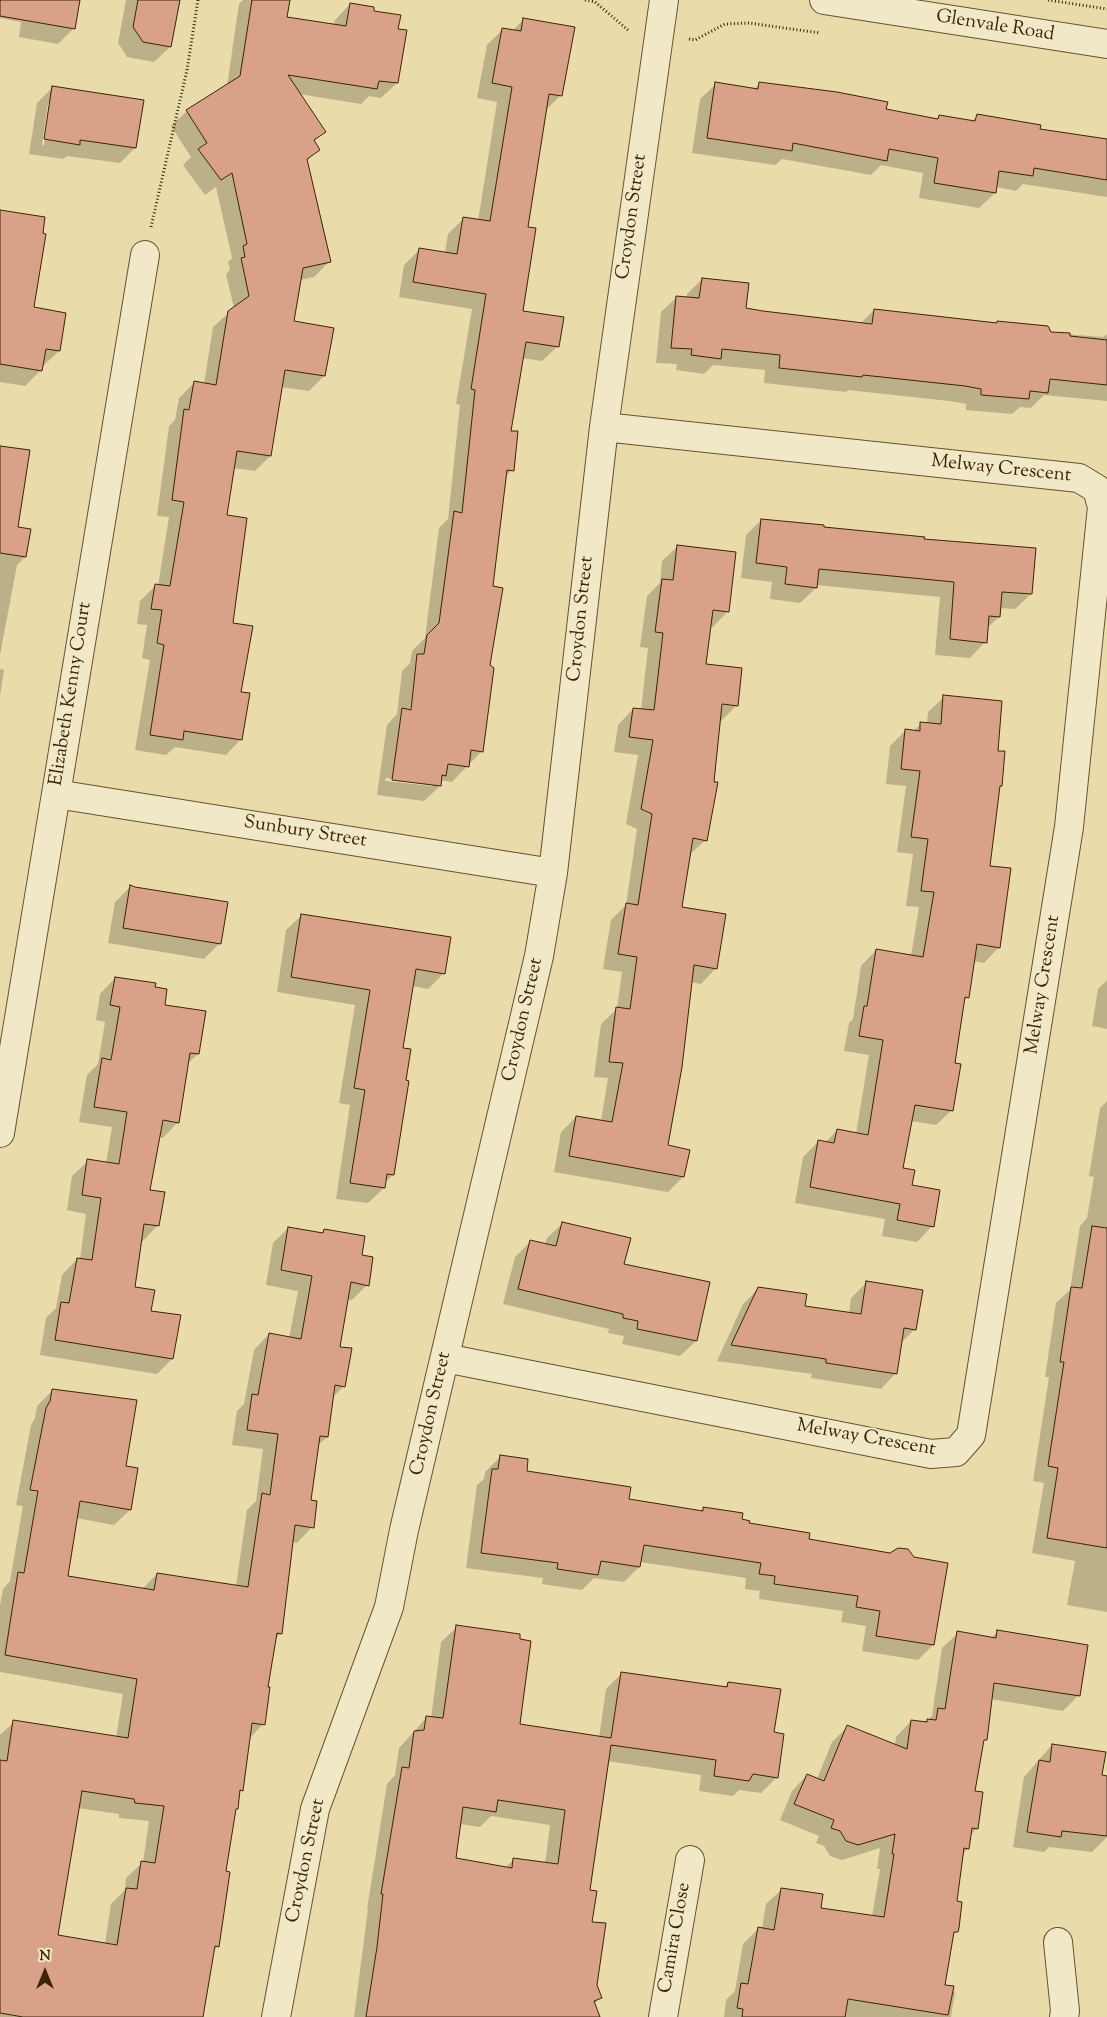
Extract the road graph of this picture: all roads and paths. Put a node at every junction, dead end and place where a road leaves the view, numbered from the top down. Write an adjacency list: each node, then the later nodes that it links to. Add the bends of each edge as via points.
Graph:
1 (198, 0): 10 (path, via 187,70)
2 (585, 0): 7 (path, via 595,2 626,30)
3 (664, 0): 7 (street, Croydon Street)
4 (824, 0): 9 (street, Glenvale Road)
5 (1048, 0): 6 (path)
6 (1107, 9)
7 (659, 34): 8 (path, via 694,40 725,24 749,23); 11 (street, Croydon Street)
8 (827, 34)
9 (1107, 44)
10 (145, 256): 12 (street, Elizabeth Kenny Court)
11 (604, 427): 13 (street, Croydon Street); 15 (street, Melway Crescent, via 1078,478 1097,489 1102,507 1069,826 971,1434 956,1452 931,1454)
12 (56, 794): 13 (street, Sunbury Street); 14 (street, Elizabeth Kenny Court)
13 (554, 873): 15 (street, Croydon Street, via 537,965)
14 (0, 1133)
15 (445, 1358): 18 (street, Croydon Street, via 389,1607 316,1809)
16 (690, 1860): 19 (street, Camira Close)
17 (1058, 1942): 20 (street)
18 (276, 2017)
19 (663, 2017)
20 (1064, 2017)

